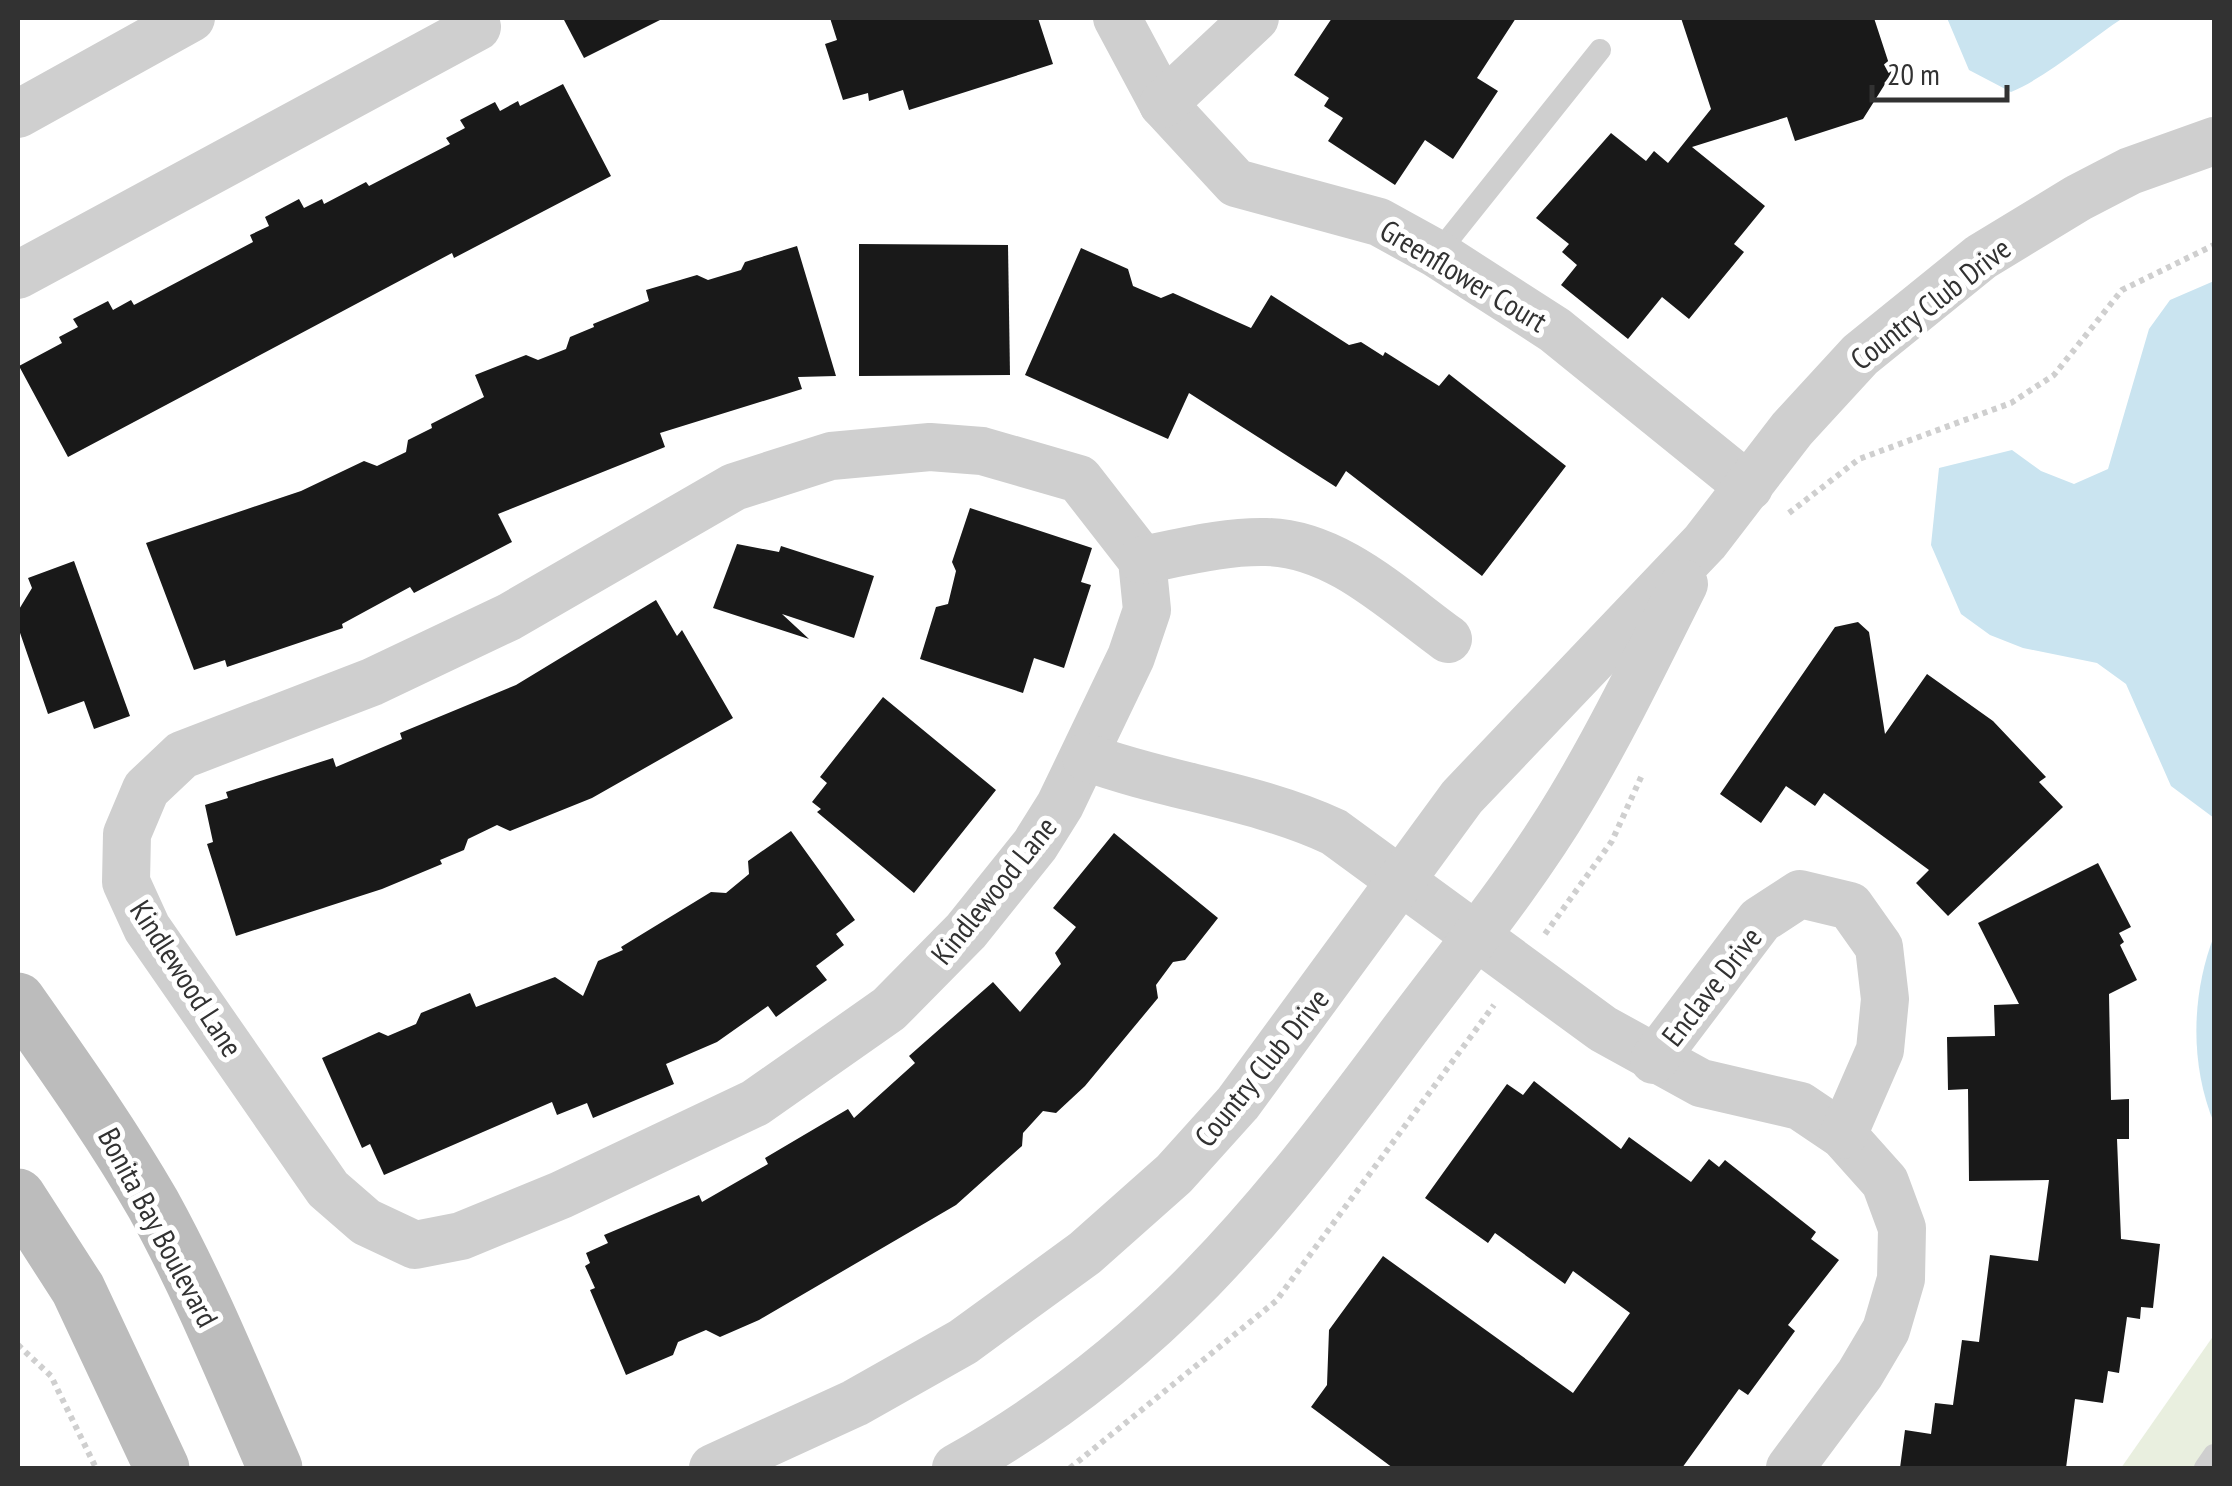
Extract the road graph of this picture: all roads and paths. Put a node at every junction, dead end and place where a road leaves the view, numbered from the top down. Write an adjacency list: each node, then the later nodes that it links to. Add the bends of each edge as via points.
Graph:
1 (191, 18): 7 (street)
2 (1117, 18): 6 (street, Greenflower Court)
3 (1255, 18): 6 (street)
4 (475, 22): 11 (street)
5 (1600, 50): 10 (lane)
6 (1162, 104): 10 (street, Greenflower Court, via 1236,182 1379,222)
7 (18, 114)
8 (2214, 141): 12 (street, Country Club Drive, via 2130,171 1981,257 1848,366)
9 (2214, 245): 13 (path, via 2122,290 2054,375 2011,403 1858,459)
10 (1436, 254): 12 (street, Greenflower Court, via 1555,330)
11 (18, 275)
12 (1749, 487): 14 (street, Country Club Drive)
13 (1779, 522)
14 (1705, 542): 19 (street, Country Club Drive, via 1497,756); 21 (street, Country Club Drive, via 1570,802)
15 (1142, 560): 16 (street, via 1268,542 1316,550); 17 (street, Kindlewood Lane, via 1147,610); 17 (street, Kindlewood Lane, via 1079,479 1034,463 930,447 831,456 782,469 686,511 440,650 182,755 146,789 133,818 126,882 147,928 328,1189 366,1222 415,1245 461,1236 560,1195 755,1102 844,1044 966,931 1035,845)
16 (1448, 639)
17 (1086, 757): 19 (street, via 1290,812 1334,832)
18 (1648, 762): 20 (path, via 1612,841)
19 (1401, 882): 21 (street); 31 (street, Country Club Drive, via 1238,1103 1174,1174 1084,1253 963,1342 855,1403)
20 (1548, 932)
21 (1476, 934): 23 (street); 32 (street, Country Club Drive, via 1293,1180 1211,1274 1140,1341)
22 (18, 1000): 30 (street, Bonita Bay Boulevard, via 153,1206 204,1304)
23 (1654, 1060): 24 (street, via 1702,1083 1800,1106); 24 (street, Enclave Drive, via 1760,920 1800,894 1850,906 1879,947 1885,999 1880,1050)
24 (1842, 1135): 33 (street, via 1885,1182 1902,1228 1901,1279 1886,1330)
25 (18, 1196): 29 (street, via 87,1305)
26 (18, 1345): 28 (path, via 51,1376)
27 (2214, 1454): 34 (lane)
28 (96, 1468)
29 (162, 1468)
30 (274, 1468)
31 (714, 1468)
32 (956, 1468)
33 (1790, 1468)
34 (2205, 1468)

